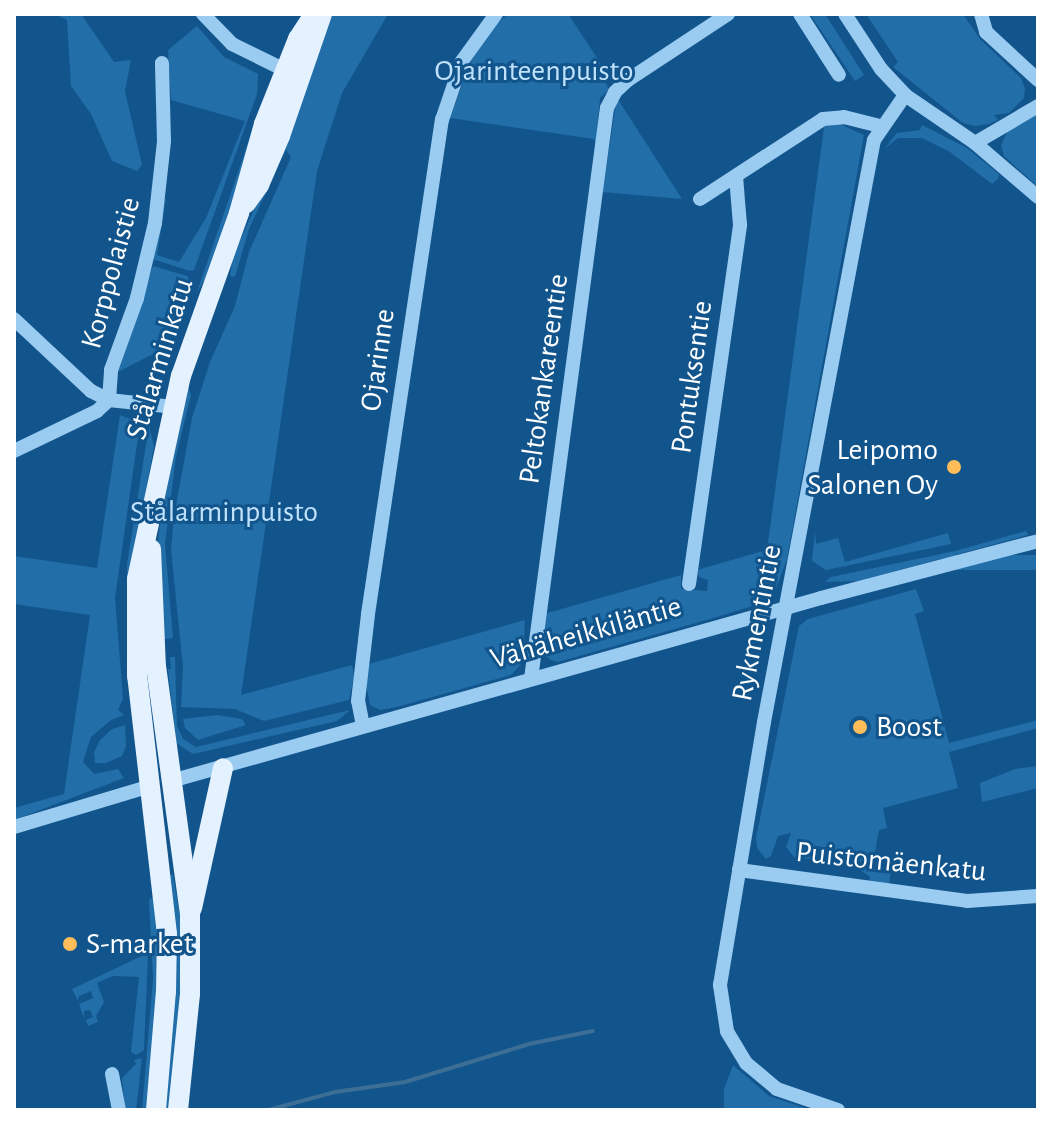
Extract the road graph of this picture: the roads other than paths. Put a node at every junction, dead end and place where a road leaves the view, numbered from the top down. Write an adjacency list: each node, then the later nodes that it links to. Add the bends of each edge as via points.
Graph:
1 (203, 14): 10 (street, via 232,44)
2 (314, 14): 10 (main road, Stålarminkatu, via 300,33)
3 (322, 14): 10 (main road, Stålarminkatu)
4 (496, 14): 28 (street, Ojarinne, via 462,61 442,120 366,629 358,701)
5 (728, 14): 27 (street, Peltokankareentie, via 618,88 607,108)
6 (800, 14): 11 (street)
7 (845, 14): 13 (street)
8 (981, 14): 12 (street, via 986,32)
9 (162, 63): 21 (street, Korppolaistie, via 164,141 155,223 137,298 111,370)
10 (292, 74): 22 (main road, Stålarminkatu, via 245,182)
11 (839, 75)
12 (1038, 80)
13 (905, 95): 15 (street, Rykmentintie); 16 (street)
14 (1038, 106): 16 (street)
15 (880, 126): 17 (street, via 844,117 823,119); 26 (street, Rykmentintie)
16 (975, 143): 18 (street)
17 (736, 176): 19 (street); 25 (street, Pontuksentie, via 740,225)
18 (1038, 197)
19 (700, 199)
20 (14, 319): 21 (street, via 91,391)
21 (109, 400): 22 (street); 23 (street, via 97,411)
22 (173, 407): 30 (main road, Stålarminkatu, via 150,525)
23 (14, 451)
24 (1038, 541): 26 (street, Vähäheikkiläntie)
25 (689, 584)
26 (786, 608): 27 (street, Vähäheikkiläntie); 32 (street, Rykmentintie)
27 (531, 679): 28 (street, Vähäheikkiläntie)
28 (363, 726): 29 (street, Vähäheikkiläntie)
29 (223, 768): 30 (street, Vähäheikkiläntie); 34 (main road)
30 (161, 784): 31 (street, Vähäheikkiläntie); 34 (main road); 37 (main road, via 166,1005)
31 (14, 827)
32 (739, 870): 33 (street, Puistomäenkatu, via 967,901); 39 (street, Rykmentintie, via 720,985 727,1031 746,1063 777,1089)
33 (1038, 896)
34 (190, 915): 38 (main road, via 190,994)
35 (112, 1074): 36 (street)
36 (119, 1110)
37 (156, 1110)
38 (178, 1110)
39 (838, 1110)

